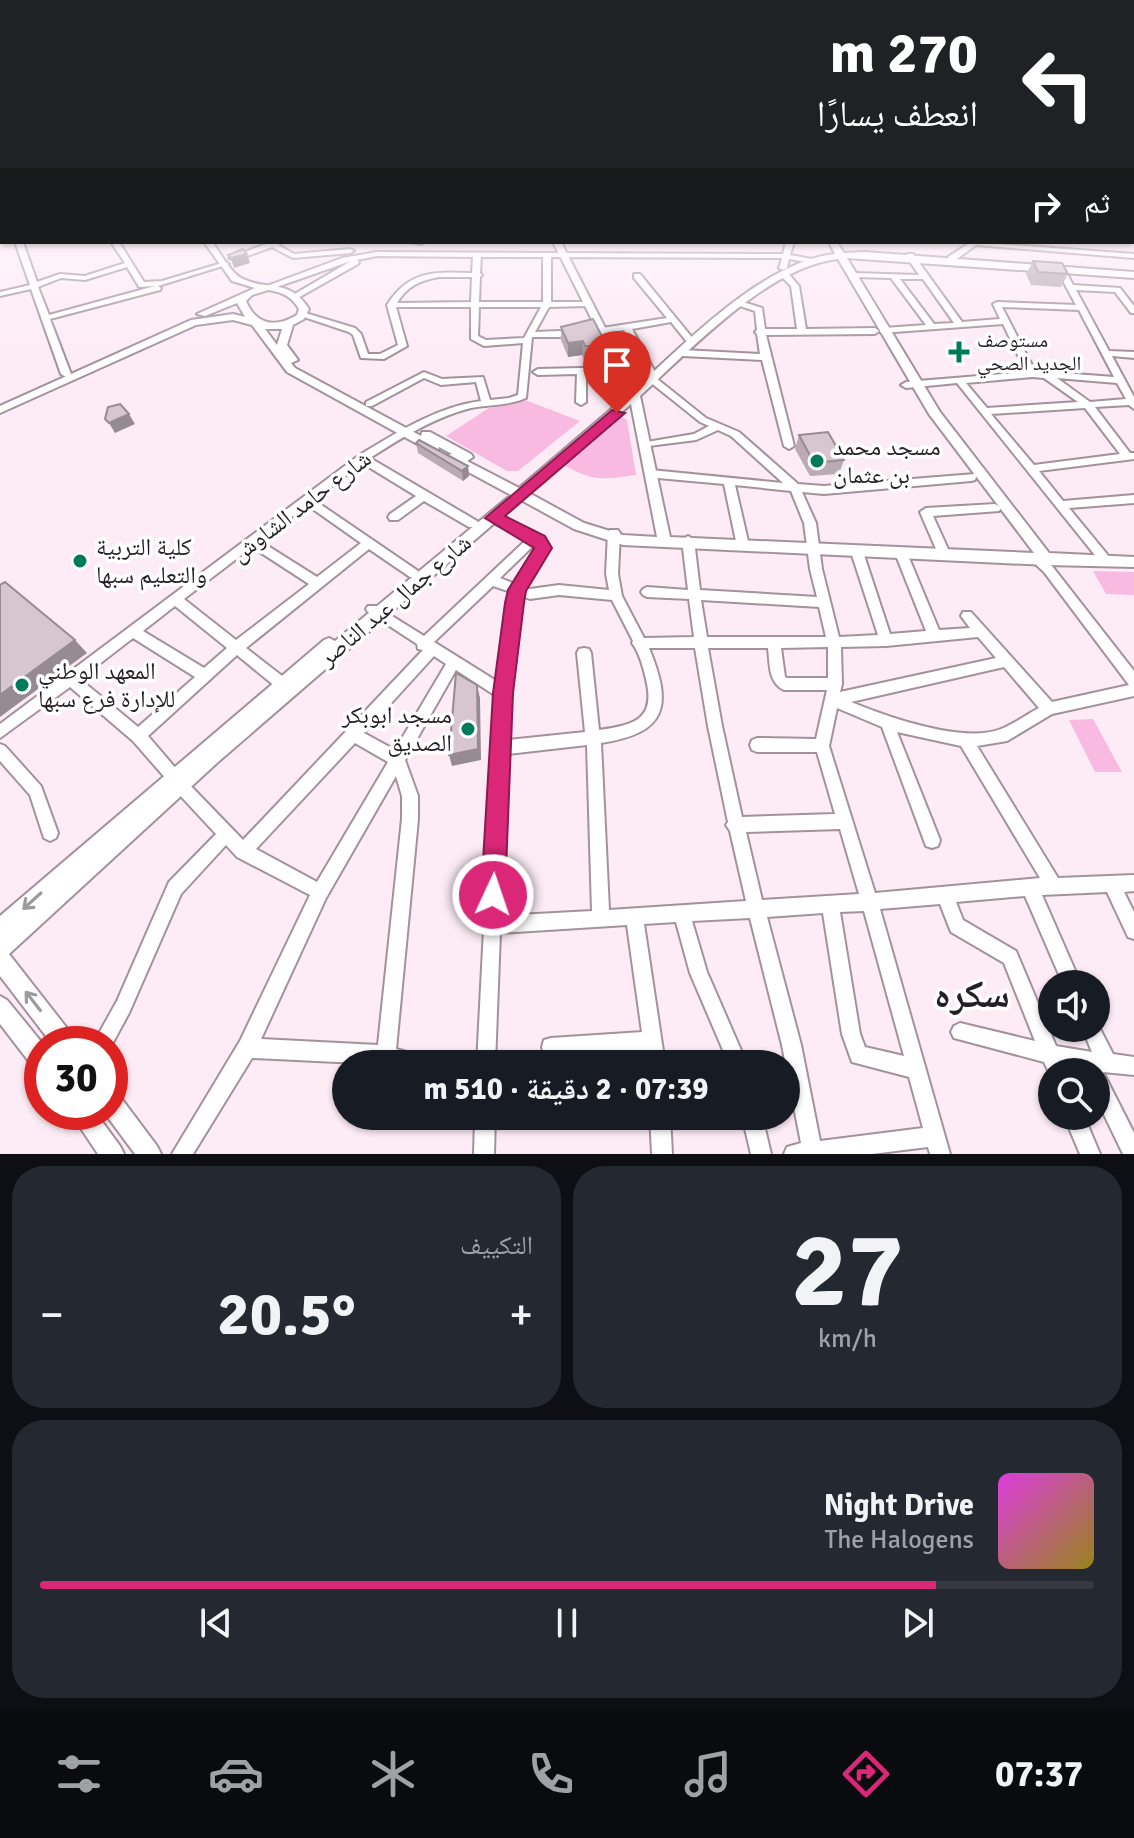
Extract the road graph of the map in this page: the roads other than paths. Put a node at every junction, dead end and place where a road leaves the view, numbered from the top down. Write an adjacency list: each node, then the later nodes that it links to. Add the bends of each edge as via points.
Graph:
1 (20, 246): 39 (street)
2 (118, 246): 27 (street)
3 (202, 246): 28 (main road)
4 (210, 246): 28 (main road)
5 (269, 246): 28 (street)
6 (280, 246): 16 (street, via 290,256)
7 (376, 246): 17 (street)
8 (415, 246): 23 (street)
9 (482, 246): 18 (street)
10 (559, 246): 20 (main road)
11 (789, 246): 29 (street)
12 (970, 246): 26 (street)
13 (1018, 246): 21 (street)
14 (1101, 246): 21 (street)
15 (835, 249): 24 (main road, شارع جمال عبد الناصر); 26 (main road, شارع جمال عبد الناصر); 29 (main road, شارع جمال عبد الناصر); 34 (main road); 62 (main road)
16 (350, 251): 22 (street); 31 (street)
17 (377, 254): 22 (street); 23 (street)
18 (481, 254): 19 (street); 23 (street); 33 (street)
19 (547, 254): 20 (street); 49 (street)
20 (563, 254): 29 (street); 46 (main road)
21 (1106, 254): 25 (street)
22 (367, 255): 43 (street)
23 (418, 255)
24 (910, 256): 26 (main road, شارع جمال عبد الناصر); 36 (street)
25 (1134, 256)
26 (953, 258): 30 (main road, شارع جمال عبد الناصر); 32 (main road, شارع جمال عبد الناصر)
27 (130, 264): 38 (street, via 138,284); 39 (street)
28 (221, 264): 38 (street); 41 (main road, via 240,283); 44 (main road)
29 (784, 266): 47 (main road, شارع جمال عبد الناصر); 64 (street, via 795,286); 67 (main road, شارع جمال عبد الناصر)
30 (1060, 268): 32 (main road, شارع جمال عبد الناصر); 40 (street)
31 (307, 272): 41 (street); 43 (street, via 294,281)
32 (1134, 274)
33 (478, 275): 45 (street); 48 (street, via 419,277)
34 (854, 275): 37 (street); 62 (main road)
35 (637, 276): 54 (street)
36 (925, 277): 37 (street); 58 (street)
37 (895, 278): 60 (street)
38 (163, 283): 53 (street, via 147,292)
39 (34, 286): 42 (street); 53 (street)
40 (1070, 287): 50 (street); 51 (street, via 1117,290)
41 (267, 288): 43 (main road); 44 (main road)
42 (0, 294)
43 (293, 294): 52 (main road, via 304,309)
44 (238, 297): 56 (main road); 75 (main road)
45 (478, 302): 48 (street); 49 (street); 66 (street, via 473,333 478,341)
46 (589, 304): 49 (street); 61 (main road)
47 (743, 304): 63 (street, via 759,310); 68 (main road, شارع جمال عبد الناصر)
48 (391, 305): 52 (street, via 403,346 373,358 362,354 352,330)
49 (546, 306): 66 (street)
50 (1081, 308): 55 (street, via 1001,302 996,306); 69 (street)
51 (1134, 311)
52 (302, 315): 57 (main road)
53 (46, 318): 75 (street)
54 (674, 319): 59 (street); 67 (street)
55 (1005, 321): 58 (street); 76 (street)
56 (255, 324): 57 (main road); 89 (main road, via 221,317 194,322); 94 (main road, via 291,370)
57 (288, 325): 86 (main road, via 282,345 293,360)
58 (960, 325): 60 (street)
59 (627, 327): 61 (street); 78 (street)
60 (932, 327): 62 (street)
61 (602, 331): 72 (main road)
62 (880, 331): 64 (street); 81 (main road)
63 (759, 332): 64 (street); 71 (street)
64 (802, 332)
65 (560, 334): 66 (street)
66 (528, 337): 85 (street, شارع حامد الشاوش, via 525,393 514,400)
67 (690, 340): 78 (main road, شارع جمال عبد الناصر)
68 (683, 353): 71 (street); 78 (main road, شارع جمال عبد الناصر)
69 (1105, 353): 70 (street); 80 (street)
70 (1134, 355)
71 (765, 357): 96 (street)
72 (622, 370): 73 (street); 82 (main road)
73 (582, 371): 74 (street); 83 (street)
74 (538, 372)
75 (66, 374): 84 (main road)
76 (1032, 374): 77 (street); 79 (street)
77 (1045, 374): 80 (street); 88 (street)
78 (652, 377): 82 (main road, شارع جمال عبد الناصر); 93 (street)
79 (959, 380): 81 (street); 90 (street)
80 (1120, 380): 87 (street)
81 (911, 385): 101 (main road); 126 (main road)
82 (634, 393): 91 (main road, شارع جمال عبد الناصر); 92 (main road); 104 (main road, شارع جمال عبد الناصر)
83 (581, 402)
84 (0, 403)
85 (486, 403): 86 (street, via 480,379 441,382 424,375); 94 (street, شارع حامد الشاوش)
86 (369, 404): 94 (main road)
87 (1133, 404): 88 (street)
88 (1088, 405): 90 (street); 97 (street)
89 (0, 410)
90 (984, 411): 99 (street)
91 (617, 413): 92 (main road); 104 (main road, شارع جمال عبد الناصر)
92 (639, 417): 95 (main road)
93 (716, 427): 95 (street, via 696,437); 103 (street, via 735,434)
94 (408, 430): 98 (street, شارع حامد الشاوش); 104 (main road)
95 (645, 445): 100 (main road)
96 (789, 446)
97 (1131, 456): 99 (street)
98 (362, 458): 105 (street); 107 (street, شارع حامد الشاوش)
99 (1031, 469): 108 (street)
100 (651, 474): 102 (street); 115 (main road)
101 (971, 477): 103 (street, via 835,489); 109 (main road)
102 (729, 481): 103 (street); 116 (street)
103 (795, 487): 120 (street)
104 (522, 491): 111 (main road, شارع جمال عبد الناصر); 112 (main road, شارع جمال عبد الناصر); 113 (main road, via 579,526)
105 (424, 496): 110 (street); 112 (street)
106 (1134, 499): 108 (street)
107 (307, 500): 117 (street, شارع حامد الشاوش); 119 (street)
108 (1062, 505): 124 (street)
109 (995, 508): 121 (street, via 926,512); 126 (main road)
110 (394, 517)
111 (493, 518): 114 (street); 137 (main road, شارع جمال عبد الناصر)
112 (473, 524): 128 (main road, شارع جمال عبد الناصر)
113 (613, 535): 115 (main road); 118 (main road); 133 (street)
114 (535, 538): 129 (street); 131 (street, via 543,548)
115 (664, 539): 118 (main road)
116 (742, 541): 118 (main road); 120 (main road)
117 (253, 542): 130 (street); 135 (street, شارع حامد الشاوش)
118 (688, 542): 120 (main road); 134 (street)
119 (369, 543): 128 (street); 130 (street)
120 (814, 548): 121 (main road); 122 (main road); 136 (street)
121 (942, 549): 126 (main road)
122 (857, 552): 123 (main road); 142 (street)
123 (901, 553): 126 (main road); 141 (street)
124 (1102, 556): 125 (main road); 126 (main road)
125 (1134, 556)
126 (1041, 559): 127 (main road); 154 (street)
127 (1134, 562)
128 (414, 574): 137 (main road, شارع جمال عبد الناصر)
129 (491, 580): 131 (street); 148 (street)
130 (318, 584): 147 (street)
131 (517, 590): 133 (street); 158 (street)
132 (647, 592): 134 (street)
133 (616, 596): 145 (street)
134 (695, 596): 136 (street); 146 (street)
135 (176, 600): 139 (street, شارع حامد الشاوش); 147 (street)
136 (824, 602): 144 (street)
137 (375, 612): 148 (street); 155 (main road, شارع جمال عبد الناصر); 171 (main road, شارع جمال عبد الناصر)
138 (967, 616): 140 (street)
139 (134, 632): 152 (street); 153 (street, شارع حامد الشاوش)
140 (980, 632): 141 (street); 150 (street)
141 (935, 637): 142 (street)
142 (886, 641): 144 (street)
143 (774, 642): 144 (street); 146 (street); 157 (street, via 784,684)
144 (834, 642): 157 (street)
145 (638, 643): 146 (street); 164 (street, via 655,709 641,726)
146 (701, 643): 173 (street)
147 (236, 648): 152 (street); 155 (street)
148 (427, 648): 151 (street); 162 (street)
149 (584, 653): 164 (street)
150 (1004, 662): 157 (street); 159 (street)
151 (453, 664): 158 (street); 170 (street)
152 (205, 676): 163 (street)
153 (71, 680): 161 (street, شارع حامد الشاوش); 163 (street)
154 (1134, 681)
155 (281, 683): 171 (main road, شارع جمال عبد الناصر)
156 (1134, 690): 159 (street)
157 (833, 692): 160 (street); 167 (street)
158 (503, 693): 168 (street)
159 (1049, 709): 165 (street, via 1002,736)
160 (887, 723): 165 (street); 176 (street)
161 (0, 732)
162 (353, 735): 170 (street); 177 (street)
163 (138, 736): 171 (street)
164 (594, 737): 168 (street); 189 (street)
165 (966, 741): 180 (street)
166 (757, 745): 167 (street)
167 (822, 746): 172 (street)
168 (500, 748): 190 (street)
169 (0, 751): 174 (street, via 36,791)
170 (397, 759): 182 (street); 204 (street, via 410,796 410,819)
171 (177, 780): 175 (street); 191 (main road, شارع جمال عبد الناصر, one-way to 191); 193 (main road, شارع جمال عبد الناصر)
172 (844, 821): 173 (street); 184 (street)
173 (734, 825): 186 (street)
174 (50, 833)
175 (226, 834): 177 (street); 198 (street, via 175,888)
176 (932, 840)
177 (243, 851): 182 (street)
178 (1134, 883): 179 (street)
179 (1112, 884): 180 (street); 192 (street)
180 (1054, 886): 181 (street)
181 (1030, 887): 183 (street); 195 (street)
182 (320, 892): 203 (street)
183 (945, 895): 184 (street); 211 (street, via 957,926 1010,957)
184 (870, 902): 185 (street); 214 (street)
185 (830, 904): 186 (street); 214 (street, via 859,1055)
186 (754, 908): 187 (street); 208 (street)
187 (682, 914): 188 (street); 207 (street, via 699,973)
188 (634, 916): 189 (street); 201 (street)
189 (601, 919): 190 (street)
190 (492, 925): 205 (street)
191 (0, 929)
192 (1134, 931)
193 (0, 948)
194 (0, 959): 197 (main road, one-way to 194)
195 (1066, 970)
196 (0, 1007): 200 (main road)
197 (51, 1026)
198 (112, 1026)
199 (960, 1032): 210 (street)
200 (24, 1037)
201 (653, 1041): 202 (street); 206 (street)
202 (551, 1047)
203 (247, 1048): 209 (street); 227 (street)
204 (387, 1050)
205 (487, 1050)
206 (654, 1050)
207 (732, 1050)
208 (790, 1050)
209 (332, 1052)
210 (1038, 1058)
211 (1051, 1058)
212 (1134, 1066): 213 (street)
213 (1110, 1067)
214 (917, 1069): 223 (street)
215 (1110, 1100): 232 (street)
216 (128, 1126): 226 (main road)
217 (94, 1130): 225 (main road)
218 (485, 1130): 228 (street)
219 (661, 1130): 229 (street)
220 (755, 1130): 230 (street)
221 (799, 1130): 224 (street)
222 (1080, 1130): 231 (street)
223 (937, 1145): 224 (street)
224 (803, 1152)
225 (112, 1154)
226 (149, 1154)
227 (182, 1154)
228 (484, 1154)
229 (662, 1154)
230 (761, 1154)
231 (1090, 1154)
232 (1134, 1154)

